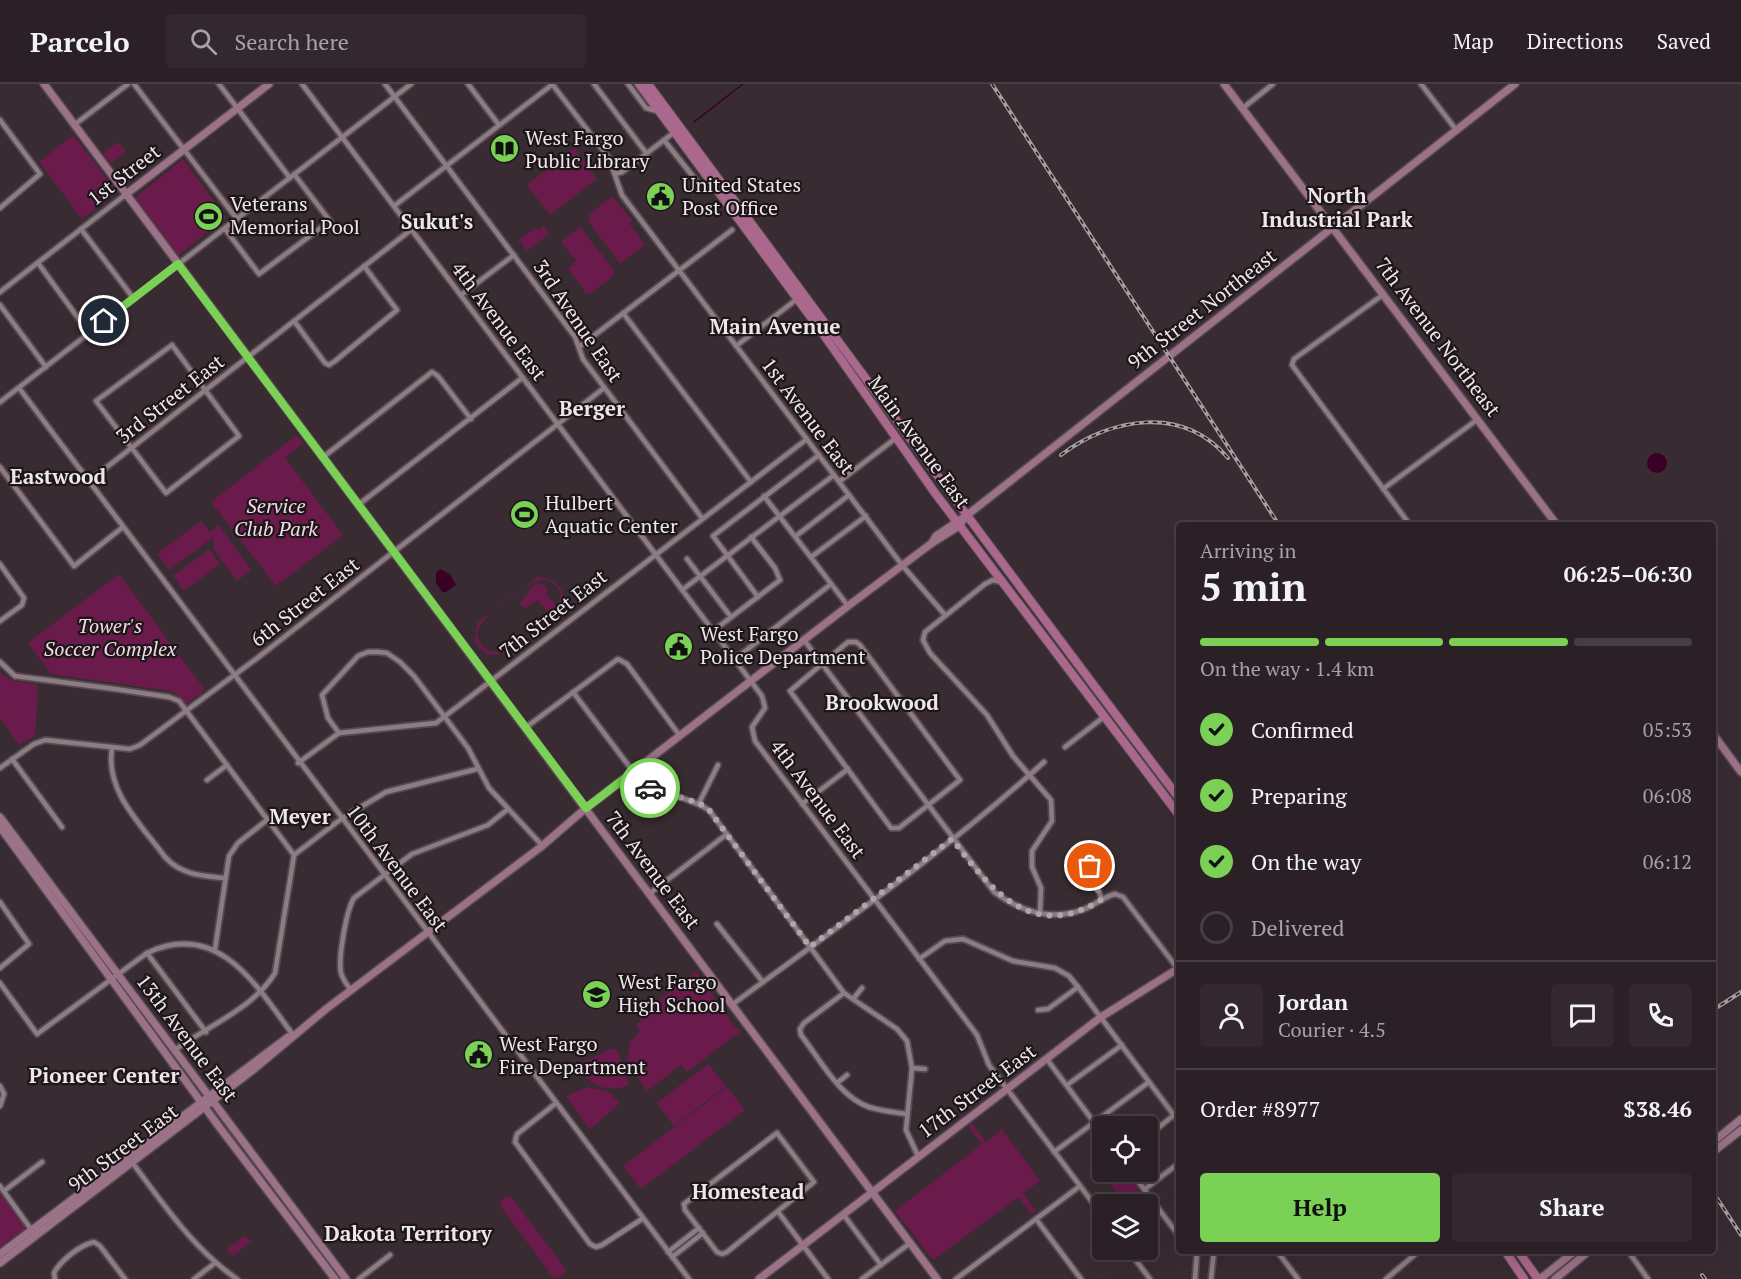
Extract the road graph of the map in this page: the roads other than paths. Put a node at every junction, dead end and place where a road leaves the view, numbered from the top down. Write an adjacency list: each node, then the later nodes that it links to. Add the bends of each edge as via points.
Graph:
1 (44, 84): 24 (street, 7th Avenue East)
2 (128, 84): 24 (street)
3 (134, 84): 30 (street)
4 (219, 84): 20 (street)
5 (269, 84): 20 (street, 1st Street)
6 (302, 84): 28 (street, 4th Avenue East)
7 (385, 84): 19 (street, 3rd Avenue East)
8 (411, 84): 19 (street)
9 (468, 84): 25 (street)
10 (552, 84): 25 (street); 33 (street, 1st Avenue East, via 609,158)
11 (594, 84): 31 (street)
12 (628, 84): 22 (street, via 646,108)
13 (639, 84): 22 (main road, Main Avenue East)
14 (648, 84): 26 (main road, Main Avenue East)
15 (1224, 84): 21 (street, 7th Avenue Northeast)
16 (1273, 84): 21 (street)
17 (1421, 84): 27 (street)
18 (1515, 84): 27 (street, 9th Street Northeast)
19 (394, 97): 28 (street); 32 (street, 3rd Avenue East)
20 (237, 108): 30 (street, 1st Street); 34 (street)
21 (1243, 108): 40 (street, 7th Avenue Northeast)
22 (658, 111): 26 (main road, Main Avenue East)
23 (0, 120): 38 (street, via 40,174)
24 (74, 125): 36 (street, 7th Avenue East)
25 (499, 125): 32 (street)
26 (678, 130): 29 (street); 53 (main road, Main Avenue East); 58 (main road, Main Avenue East)
27 (1457, 131): 40 (street, 9th Street Northeast)
28 (342, 137): 34 (street); 37 (street, 4th Avenue East)
29 (664, 140): 31 (street); 35 (street)
30 (185, 149): 36 (street, 1st Street); 39 (street)
31 (647, 154): 33 (street)
32 (446, 166): 37 (street); 45 (street, 3rd Avenue East)
33 (615, 174): 49 (street, 1st Avenue East, via 622,195)
34 (292, 176): 39 (street); 42 (street, via 330,221 259,274)
35 (699, 184)
36 (125, 195): 41 (street, 1st Street); 47 (street, 7th Avenue East)
37 (394, 206): 43 (street, 4th Avenue East)
38 (0, 208)
39 (237, 219): 42 (street)
40 (1335, 227): 51 (street, 7th Avenue Northeast); 89 (street, 9th Street Northeast)
41 (81, 229): 46 (street, 1st Street); 54 (street)
42 (225, 229): 47 (street)
43 (412, 229): 48 (street, 3rd Street East); 52 (street, 4th Avenue East)
44 (732, 230): 49 (street)
45 (513, 255): 52 (street); 61 (street, 3rd Avenue East)
46 (38, 263): 50 (street, 1st Street); 59 (street)
47 (178, 264): 54 (street); 62 (street, 7th Avenue East)
48 (364, 266): 57 (street, 3rd Street East); 57 (street, via 397,310 388,320 329,365)
49 (680, 270): 56 (street); 60 (street, 1st Avenue East)
50 (0, 292)
51 (1384, 294): 70 (street, 7th Avenue Northeast); 83 (street, via 1294,359 1292,365)
52 (461, 295): 64 (street, 4th Avenue East)
53 (797, 298): 58 (main road, via 806,301); 60 (street); 72 (main road, Main Avenue East)
54 (134, 299): 59 (street)
55 (0, 305): 63 (street)
56 (623, 312): 61 (street); 82 (street)
57 (294, 321): 62 (street, 3rd Street East)
58 (834, 332): 78 (main road, Main Avenue East)
59 (89, 333): 63 (street)
60 (736, 346): 73 (street, 1st Avenue East)
61 (579, 347): 66 (street, 3rd Avenue East)
62 (247, 357): 67 (street, 3rd Street East); 76 (street, 7th Avenue East)
63 (46, 367): 65 (street)
64 (522, 378): 69 (street); 71 (street, 4th Avenue East)
65 (18, 388): 68 (street); 80 (street, 10th Avenue East)
66 (604, 388): 71 (street, 6th Street East); 90 (street, 3rd Avenue East)
67 (206, 392): 74 (street, 3rd Street East); 74 (street, via 239,436 166,493); 74 (street, via 172,345 96,401)
68 (1, 401)
69 (471, 419): 76 (street, via 432,372); 86 (street)
70 (1478, 419): 83 (street); 92 (street, 7th Avenue Northeast)
71 (557, 424): 97 (street, 6th Street East); 98 (street, 4th Avenue East)
72 (896, 438): 78 (main road, via 903,439); 81 (street); 93 (main road, Main Avenue East)
73 (807, 439): 75 (street, 1st Avenue East); 82 (street, 7th Street East)
74 (132, 448): 80 (street, 3rd Street East)
75 (819, 455): 79 (street, 1st Avenue East); 85 (street)
76 (322, 458): 86 (street, 7th Avenue East)
77 (0, 467): 94 (street, via 74,566)
78 (930, 469): 89 (main road, Main Avenue East)
79 (834, 475): 81 (street, 1st Avenue East); 87 (street)
80 (89, 481): 94 (street, 10th Avenue East)
81 (840, 481): 84 (street, 1st Avenue East)
82 (751, 482): 90 (street, 7th Street East)
83 (1383, 489): 91 (street)
84 (849, 495): 88 (street, 1st Avenue East); 95 (street)
85 (764, 496): 87 (street); 99 (street, via 719,529 713,539)
86 (358, 505): 97 (street, 7th Avenue East)
87 (780, 515): 95 (street); 96 (street)
88 (866, 516): 100 (street); 103 (street, 1st Avenue East)
89 (966, 516): 93 (street, 9th Street East); 122 (main road, Main Avenue East)
90 (702, 518): 98 (street, 7th Street East)
91 (1408, 522)
92 (1555, 522)
93 (958, 523): 103 (street, 9th Street East); 105 (main road, Main Avenue East)
94 (123, 527): 118 (street, 10th Avenue East)
95 (796, 536): 100 (street)
96 (751, 537): 99 (street); 108 (street, via 780,578)
97 (393, 553): 118 (street, 6th Street East); 119 (street, 7th Avenue East)
98 (655, 554): 107 (street, 4th Avenue East); 119 (street, 7th Street East)
99 (726, 557): 104 (street); 108 (street)
100 (811, 557): 106 (street)
101 (687, 559): 104 (street)
102 (0, 564): 112 (street, via 24,598 22,605)
103 (902, 565): 109 (street, 9th Street East); 110 (street, 1st Avenue East)
104 (700, 576): 107 (street); 111 (street)
105 (1002, 582): 110 (street, via 991,581); 125 (main road, Main Avenue East)
106 (831, 584): 109 (street); 115 (street)
107 (682, 590): 113 (street, 4th Avenue East)
108 (758, 597): 111 (street)
109 (848, 606): 114 (street, 9th Street East)
110 (945, 615): 142 (street, via 923,636 930,653 987,714 1007,748)
111 (731, 617): 113 (street)
112 (0, 621)
113 (713, 631): 115 (street, 4th Avenue East)
114 (804, 640): 117 (street); 120 (street, 9th Street East)
115 (735, 659): 120 (street, 4th Avenue East)
116 (0, 662): 123 (street, via 15,676 169,697 179,701)
117 (822, 663): 139 (street, via 790,691); 147 (street); 147 (street, via 848,642 856,642 953,769 959,783)
118 (234, 676): 123 (street, 6th Street East); 134 (street, 10th Avenue East)
119 (491, 681): 124 (street, 7th Street East); 126 (street, 7th Avenue East)
120 (752, 682): 128 (street, 9th Street East); 146 (street, 4th Avenue East, via 765,702 752,735)
121 (573, 692): 126 (street); 128 (street, via 618,659 627,664); 140 (street)
122 (1112, 710): 125 (street); 144 (main road, Main Avenue East)
123 (187, 712): 130 (street, 6th Street East, via 140,745 130,749); 135 (street)
124 (445, 717): 127 (street, 7th Street East, via 429,726); 127 (street, via 400,662 387,653 374,652 358,656 322,695 328,718); 138 (street, via 468,748)
125 (1103, 717): 131 (street); 150 (main road, Main Avenue East)
126 (525, 728): 148 (street, 7th Avenue East)
127 (339, 733): 134 (street)
128 (680, 736): 140 (street, 9th Street East)
129 (1716, 738): 141 (street)
130 (112, 747): 132 (street, 6th Street East, via 45,740); 164 (street, via 110,768 114,785 165,857 188,873)
131 (1065, 747)
132 (12, 759): 137 (street, 6th Street East); 155 (street)
133 (1044, 762): 142 (street)
134 (298, 763): 152 (street, 10th Avenue East)
135 (227, 765): 143 (street); 153 (street)
136 (718, 765): 145 (street)
137 (0, 768)
138 (477, 769): 149 (street); 152 (street, via 386,792)
139 (848, 769): 146 (street); 147 (street, via 895,829)
140 (633, 772): 145 (street, via 651,788); 148 (street, 9th Street East)
141 (1741, 772)
142 (1030, 775): 158 (street); 169 (street, via 1048,794 1054,814 1032,851 1032,867 1041,888)
143 (207, 780)
144 (1176, 794)
145 (699, 803): 157 (street)
146 (802, 804): 166 (street, 4th Avenue East)
147 (928, 807): 158 (street)
148 (586, 808): 156 (street, 9th Street East); 165 (street, 7th Avenue East)
149 (508, 809): 159 (street); 163 (street, via 488,825 412,854)
150 (1176, 811)
151 (0, 817): 181 (street, 13th Avenue East)
152 (341, 819): 160 (street); 163 (street, 10th Avenue East)
153 (267, 820): 160 (street); 164 (street, via 231,851)
154 (0, 827): 182 (street, 13th Avenue East)
155 (62, 827)
156 (556, 832): 159 (street, 9th Street East); 161 (street, 9th Street East)
157 (727, 834): 165 (street); 174 (street)
158 (952, 839): 166 (street); 169 (street, via 994,892 1019,907)
159 (539, 842): 161 (street, 9th Street East)
160 (294, 855): 188 (street, via 279,961 270,982)
161 (525, 856): 171 (street, 9th Street East)
162 (1090, 866): 167 (street)
163 (384, 874): 171 (street, 10th Avenue East); 172 (street, via 350,903)
164 (225, 879): 175 (street)
165 (649, 894): 191 (street, 7th Avenue East)
166 (874, 900): 174 (street); 177 (street, 4th Avenue East)
167 (1101, 900): 169 (street, via 1073,912); 178 (street, via 1115,894 1123,897)
168 (0, 902): 179 (street, via 29,944)
169 (1040, 913)
170 (717, 924): 183 (street)
171 (426, 932): 187 (street, 9th Street East); 209 (street, 10th Avenue East)
172 (344, 937): 173 (street); 187 (street, via 341,973)
173 (352, 938)
174 (810, 947): 183 (street); 189 (street)
175 (214, 950): 176 (street, via 178,944); 188 (street, via 235,962)
176 (147, 953): 181 (street); 194 (street)
177 (919, 960): 185 (street, via 945,940 963,939 1013,961 1055,968); 206 (street, 4th Avenue East, via 977,1035 988,1065)
178 (1176, 965)
179 (0, 968)
180 (1176, 971): 193 (street, 17th Street East)
181 (119, 974): 182 (street); 197 (street, 13th Avenue East)
182 (112, 979): 184 (street, via 37,1034); 208 (street, 13th Avenue East)
183 (763, 982): 191 (street)
184 (0, 983)
185 (1078, 987): 192 (street, via 1048,1009); 193 (street)
186 (862, 988): 190 (street)
187 (351, 990): 195 (street, 9th Street East)
188 (259, 991): 194 (street); 195 (street)
189 (844, 993): 190 (street); 203 (street, via 800,1029)
190 (853, 999): 199 (street, via 897,1029 907,1041)
191 (734, 1004): 231 (street, 7th Avenue East)
192 (1038, 1010)
193 (1101, 1017): 196 (street); 198 (street, 17th Street East)
194 (206, 1032): 197 (street)
195 (293, 1035): 207 (street, 9th Street East)
196 (1122, 1045): 202 (street); 204 (street)
197 (175, 1050): 207 (street, 13th Avenue East)
198 (1047, 1058): 204 (street); 206 (street, 17th Street East)
199 (912, 1068): 200 (street); 211 (street)
200 (925, 1070)
201 (847, 1075): 203 (street)
202 (1149, 1082): 212 (street); 213 (street)
203 (837, 1083): 211 (street, via 858,1103)
204 (1067, 1085): 215 (street)
205 (0, 1086): 210 (street, via 4,1094)
206 (1007, 1089): 222 (street, 4th Avenue East); 223 (street, 17th Street East)
207 (211, 1099): 208 (street, 9th Street East); 266 (street, 13th Avenue East)
208 (204, 1104): 224 (street, 9th Street East); 265 (street, 13th Avenue East)
209 (555, 1104): 235 (street, 10th Avenue East); 235 (street, via 517,1134 517,1147 594,1246 602,1245)
210 (0, 1106)
211 (907, 1114): 223 (street, via 909,1141)
212 (1174, 1115): 214 (street); 218 (street)
213 (1102, 1116)
214 (1176, 1118)
215 (1092, 1119)
216 (1741, 1119): 220 (street)
217 (1092, 1124): 222 (street)
218 (1158, 1128)
219 (1741, 1130): 221 (street)
220 (1716, 1140)
221 (1716, 1150)
222 (1054, 1152): 228 (street, 4th Avenue East)
223 (918, 1156): 231 (street, 17th Street East)
224 (130, 1159): 239 (street, 9th Street East); 258 (street, via 181,1227)
225 (42, 1162): 229 (street)
226 (1176, 1165): 230 (street)
227 (1139, 1182): 230 (street)
228 (1080, 1186): 232 (street, 4th Avenue East); 236 (street)
229 (2, 1188): 239 (street)
230 (1145, 1190): 238 (street)
231 (873, 1192): 234 (street, 17th Street East); 241 (street, 7th Avenue East)
232 (1092, 1202)
233 (779, 1212): 237 (street, via 814,1182 777,1133 688,1199 685,1210); 240 (street, via 722,1254); 242 (street)
234 (843, 1214): 242 (street, 17th Street East); 259 (street)
235 (642, 1219): 243 (street, 10th Avenue East)
236 (1036, 1219): 272 (street); 273 (street)
237 (699, 1228): 240 (street); 243 (street)
238 (1176, 1232)
239 (34, 1233): 244 (street, 9th Street East); 257 (street, 9th Street East)
240 (703, 1233): 255 (street)
241 (910, 1243): 259 (street); 271 (street, 7th Avenue East)
242 (803, 1245): 260 (street, 17th Street East); 269 (street)
243 (668, 1252): 255 (street, 10th Avenue East)
244 (0, 1254)
245 (1197, 1254): 275 (street)
246 (1214, 1254): 276 (street)
247 (1279, 1254): 277 (street)
248 (1415, 1254): 278 (street)
249 (1507, 1254): 279 (main road)
250 (1520, 1254): 280 (main road)
251 (1571, 1254): 280 (street)
252 (1585, 1254): 281 (street)
253 (1630, 1254): 282 (street)
254 (390, 1255): 267 (street)
255 (672, 1257): 268 (street, 10th Avenue East)
256 (1136, 1260): 274 (street)
257 (0, 1263)
258 (215, 1263): 263 (street); 264 (street)
259 (881, 1265): 270 (street)
260 (762, 1278)
261 (55, 1279): 262 (street, via 58,1266 94,1242)
262 (125, 1279)
263 (194, 1279)
264 (237, 1279)
265 (335, 1279)
266 (346, 1279)
267 (359, 1279)
268 (689, 1279)
269 (828, 1279)
270 (862, 1279)
271 (938, 1279)
272 (956, 1279)
273 (1081, 1279)
274 (1150, 1279)
275 (1195, 1279)
276 (1211, 1279)
277 (1298, 1279)
278 (1386, 1279)
279 (1524, 1279)
280 (1539, 1279)
281 (1555, 1279)
282 (1648, 1279)

